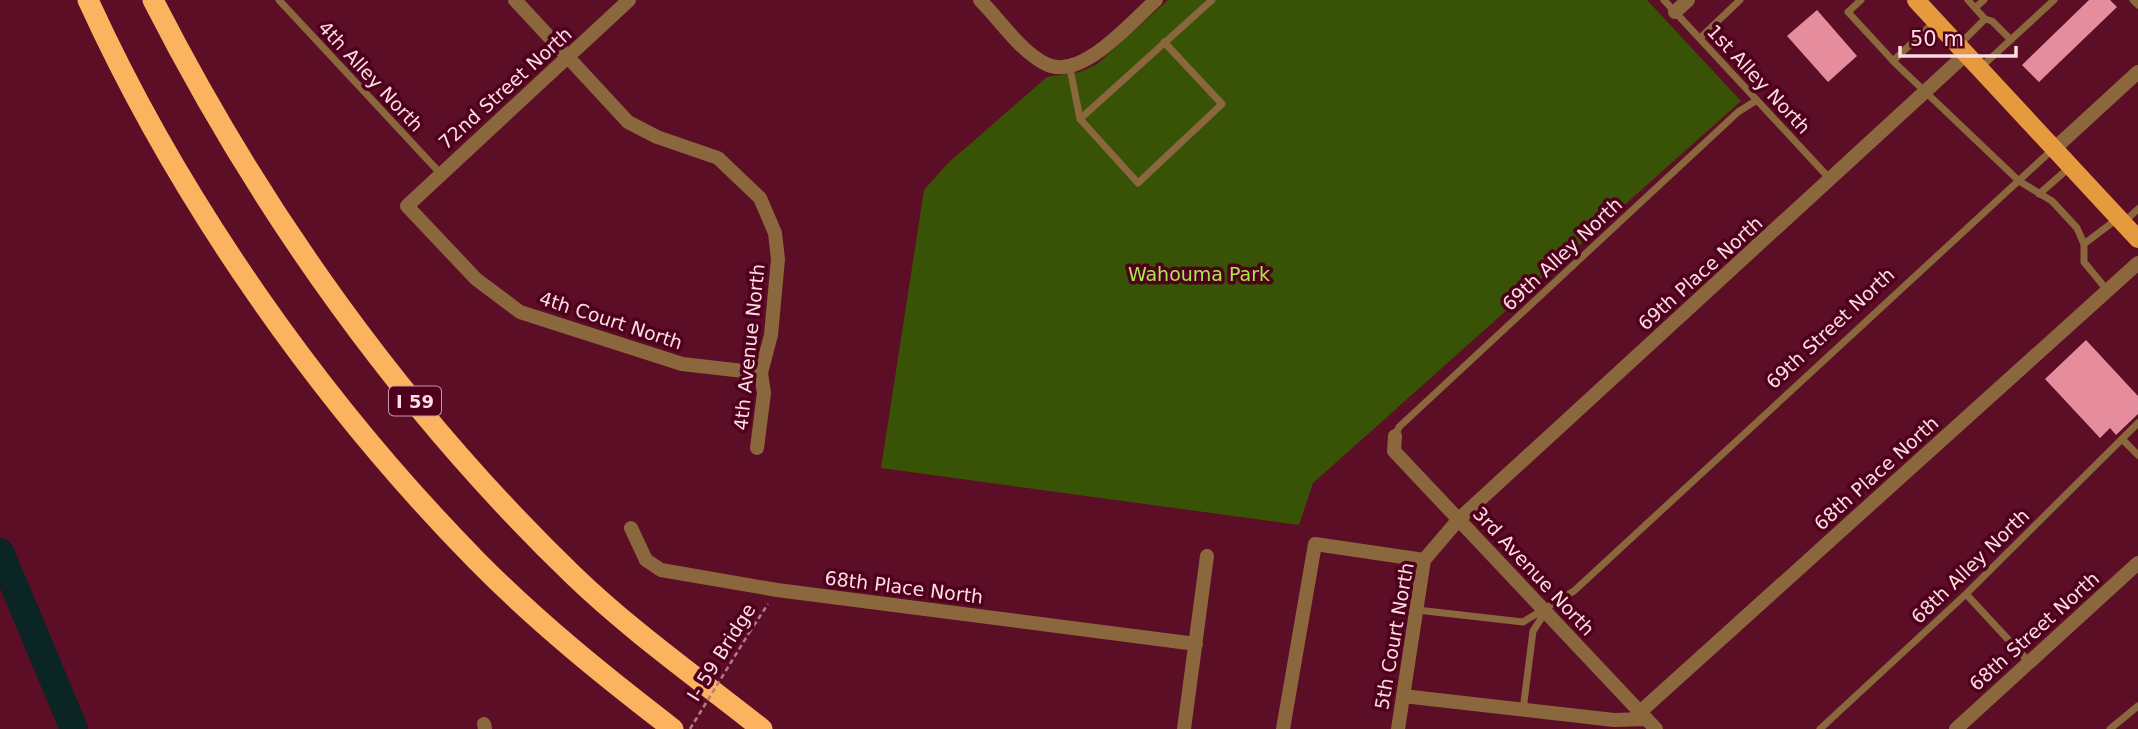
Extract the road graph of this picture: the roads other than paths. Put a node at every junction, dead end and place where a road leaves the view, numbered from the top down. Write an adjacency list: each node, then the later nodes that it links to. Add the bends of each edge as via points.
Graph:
1 (88, 0): 68 (highway, via 116,61 214,227 271,317 360,430 475,559 593,667)
2 (153, 0): 69 (highway, I 59, via 198,86 304,257 391,373 503,503 574,576)
3 (279, 0): 37 (lane, 4th Alley North)
4 (515, 0): 27 (street, 4th Avenue North)
5 (629, 0): 27 (street, 72nd Street North)
6 (980, 0): 29 (street, via 1027,50 1047,65)
7 (1156, 0): 29 (street, via 1093,57)
8 (1212, 0): 25 (lane)
9 (1664, 0): 20 (lane, 1st Alley North)
10 (1688, 0): 20 (street)
11 (1740, 0): 23 (lane)
12 (1861, 0): 28 (lane, via 1848,12)
13 (1916, 0): 22 (main road)
14 (1968, 0): 19 (lane)
15 (1984, 0): 19 (lane)
16 (2054, 0): 24 (lane)
17 (2133, 0): 18 (lane)
18 (2138, 5)
19 (1975, 8): 21 (lane)
20 (1675, 12): 23 (lane, 1st Alley North)
21 (1985, 19): 24 (lane); 26 (lane)
22 (1935, 21): 26 (main road); 28 (lane)
23 (1700, 38): 33 (lane, 1st Alley North)
24 (2011, 40): 30 (lane)
25 (1164, 42): 34 (lane); 34 (lane, via 1222,104 1138,183)
26 (1962, 50): 30 (main road); 32 (street, 69th Place North)
27 (567, 58): 37 (street, 72nd Street North); 48 (street, 4th Avenue North, via 628,122 718,158 760,198 775,233 778,259 771,334)
28 (1893, 61): 32 (lane)
29 (1070, 68): 34 (lane)
30 (1979, 69): 35 (main road)
31 (2138, 72): 35 (street, 69th Street North)
32 (1926, 91): 38 (street, 69th Place North); 39 (lane)
33 (1757, 100): 38 (lane, 1st Alley North); 50 (lane, 69th Alley North, via 1738,112 1399,427)
34 (1080, 119)
35 (2054, 149): 36 (main road); 39 (lane, 69th Street North)
36 (2070, 166): 40 (lane); 43 (main road)
37 (440, 173): 41 (street, 72nd Street North)
38 (1830, 180): 54 (street, 69th Place North)
39 (2019, 181): 40 (lane); 61 (lane, 69th Street North)
40 (2039, 194): 45 (lane, via 2077,228)
41 (407, 206): 48 (street, 4th Court North, via 475,279 520,312 682,364)
42 (2138, 209): 43 (lane)
43 (2120, 220): 44 (main road); 45 (lane)
44 (2138, 239)
45 (2084, 244): 47 (lane, via 2084,262)
46 (2138, 263): 47 (street, 68th Place North)
47 (2107, 291): 67 (street, 68th Place North)
48 (761, 373): 52 (street, 4th Avenue North, via 764,393)
49 (2138, 423): 51 (lane, 68th Alley North)
50 (1395, 436): 54 (street, 3rd Avenue North, via 1394,451)
51 (2122, 439): 53 (lane); 59 (lane, 68th Alley North)
52 (757, 448)
53 (2138, 455)
54 (1459, 519): 57 (street, 5th Court North); 61 (street, 3rd Avenue North)
55 (631, 528): 62 (street, 68th Place North, via 646,560 661,570 777,590)
56 (1207, 556): 62 (street)
57 (1424, 560): 60 (street, 5th Court North); 71 (street, via 1315,544)
58 (2138, 563): 63 (street, 68th Street North)
59 (1966, 594): 63 (lane); 73 (lane, 68th Alley North)
60 (1417, 610): 61 (lane, via 1523,622); 64 (street, 5th Court North)
61 (1547, 611): 66 (lane, via 1533,631); 67 (street, 3rd Avenue North)
62 (1196, 644): 70 (street)
63 (2029, 662): 74 (street, 68th Street North)
64 (1403, 696): 66 (street); 72 (street, 5th Court North)
65 (2138, 706): 75 (lane)
66 (1523, 710): 67 (street)
67 (1647, 720)
68 (673, 729)
69 (762, 729)
70 (1184, 729)
71 (1283, 729)
72 (1398, 729)
73 (1820, 729)
74 (1956, 729)
75 (2110, 729)

